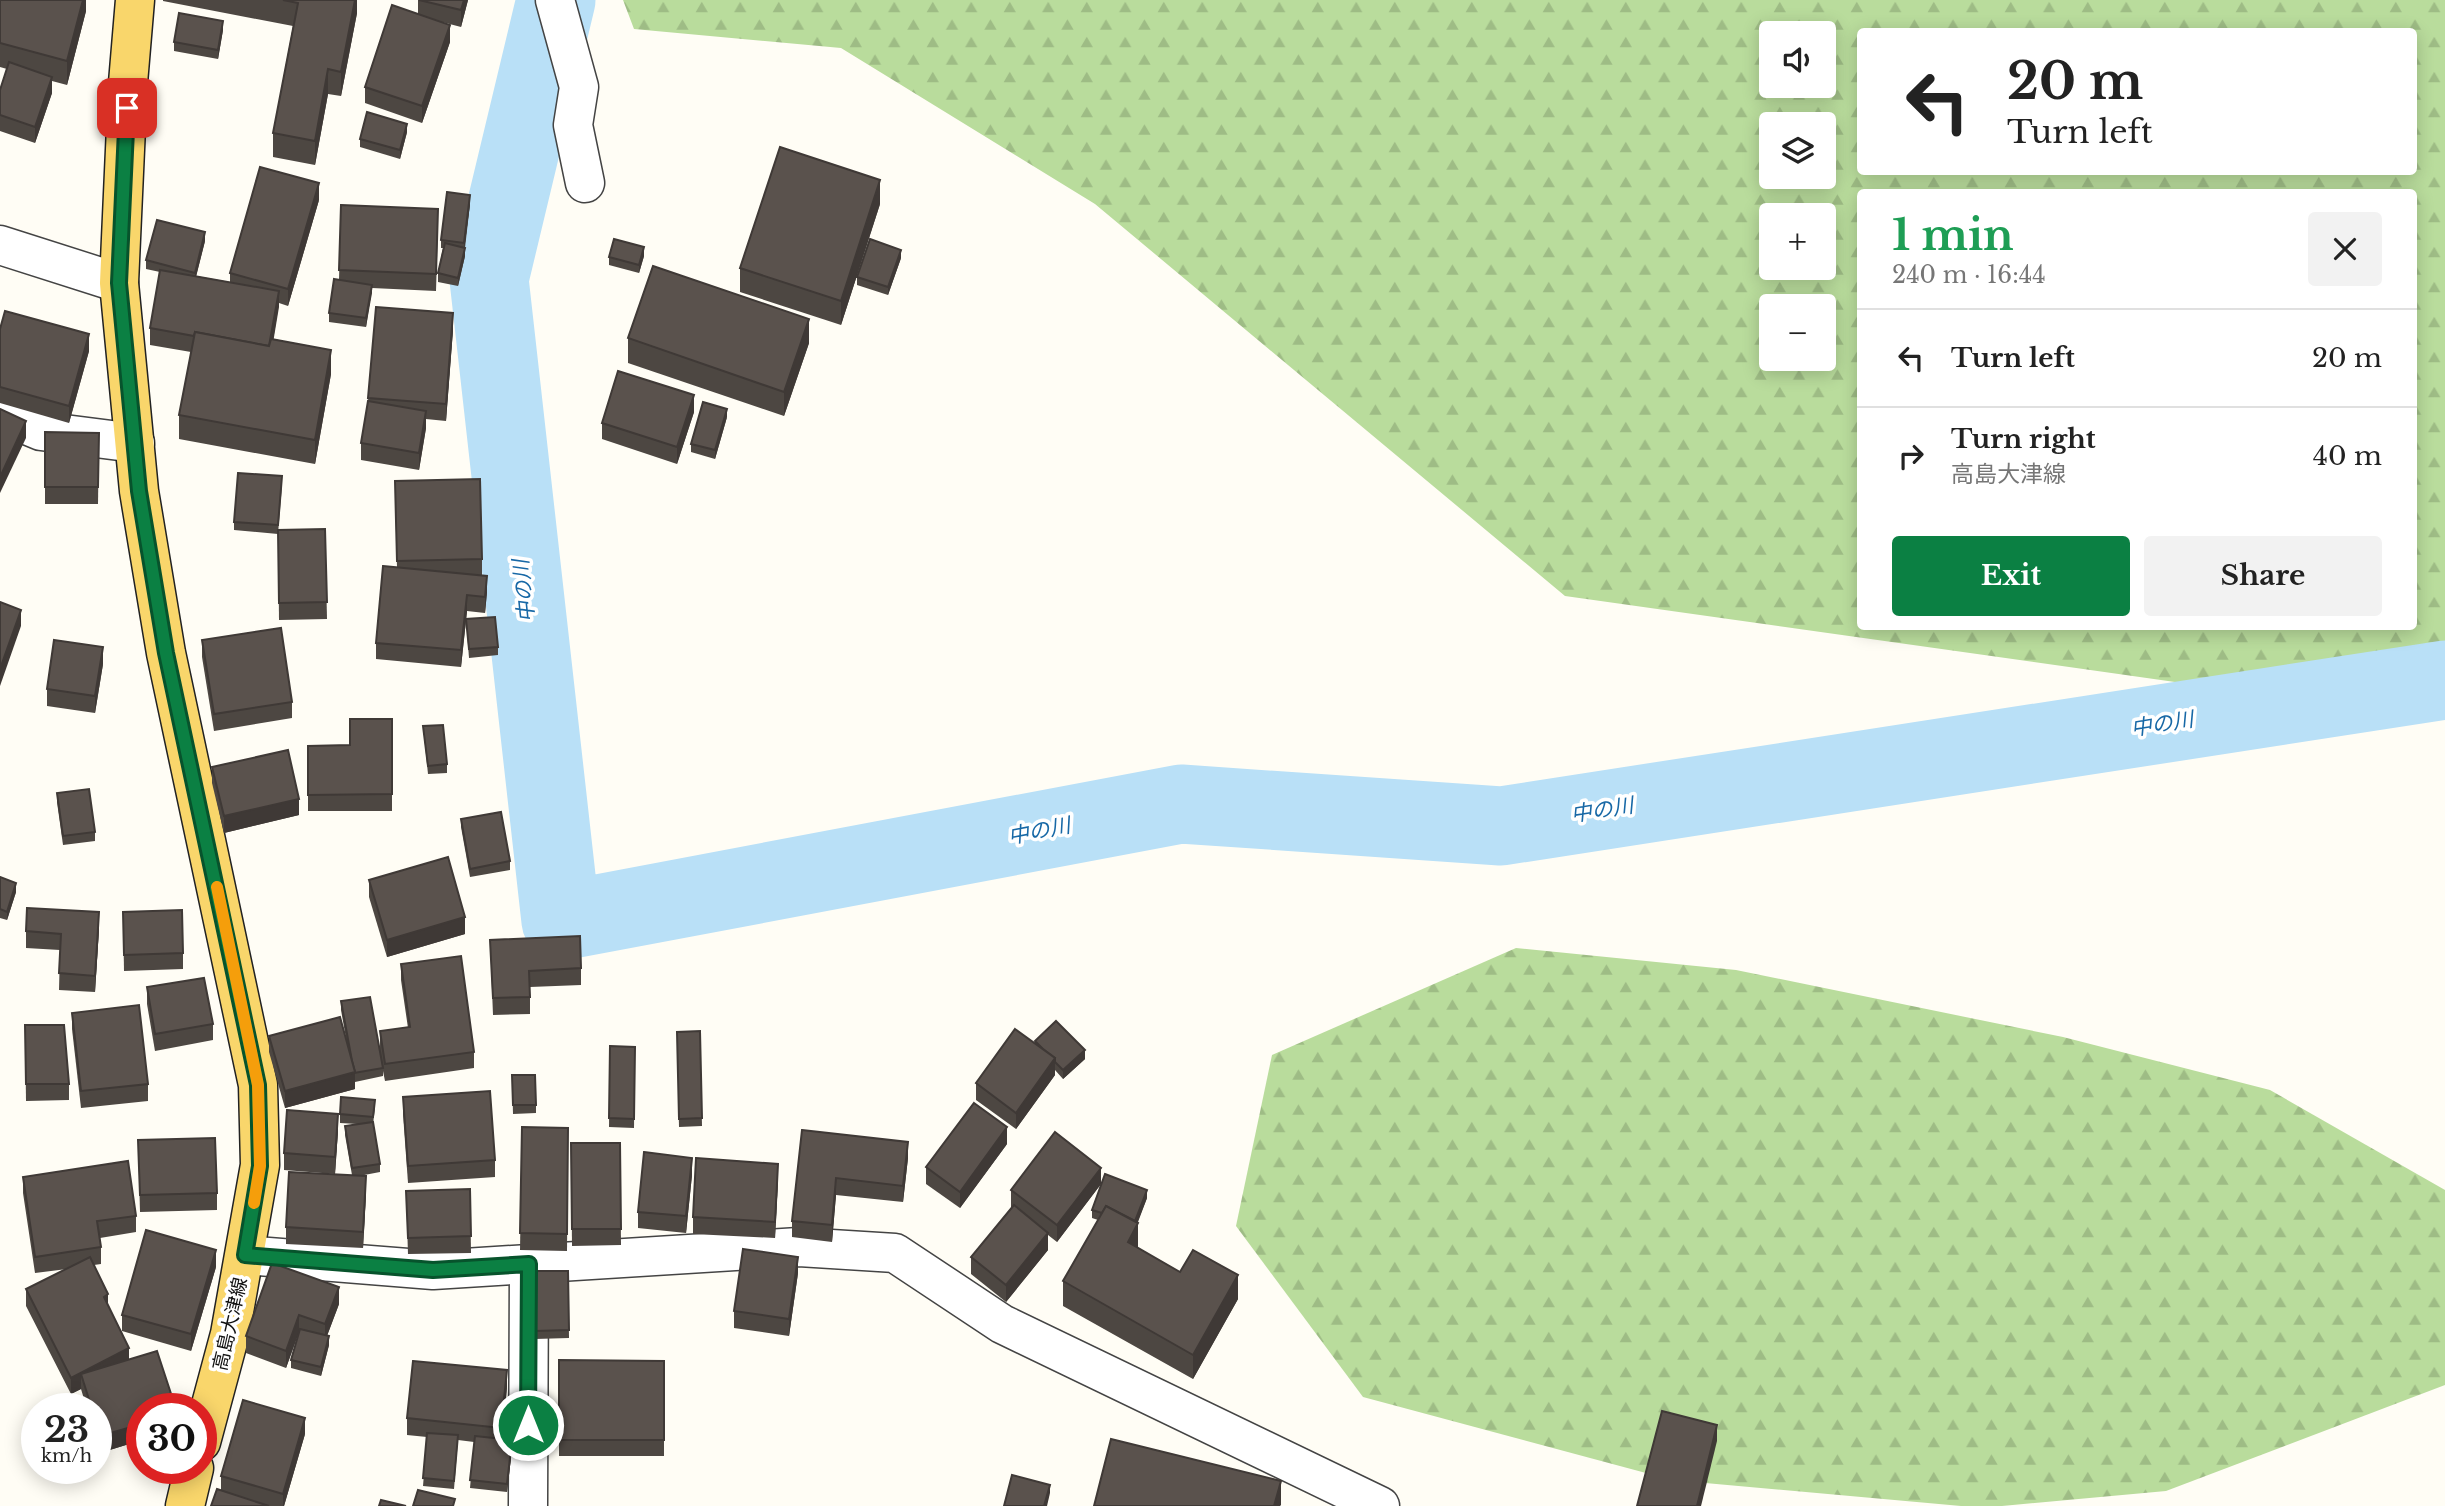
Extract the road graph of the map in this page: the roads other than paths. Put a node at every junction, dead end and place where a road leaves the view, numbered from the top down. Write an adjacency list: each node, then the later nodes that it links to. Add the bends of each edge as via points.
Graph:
1 (135, 0): 5 (main road, 高島大津線)
2 (555, 0): 3 (street, via 579,87 573,125)
3 (585, 183)
4 (0, 245): 5 (street)
5 (119, 283): 7 (main road, 高島大津線)
6 (0, 414): 7 (street, via 41,431)
7 (135, 443): 8 (main road, 高島大津線, via 166,653 258,1085 260,1166)
8 (245, 1255): 9 (street, via 433,1270); 10 (main road, 高島大津線)
9 (529, 1264): 13 (street); 14 (street, via 799,1247 895,1253 1002,1324)
10 (214, 1393)
11 (190, 1484): 12 (main road)
12 (185, 1506)
13 (528, 1506)
14 (1380, 1506)

